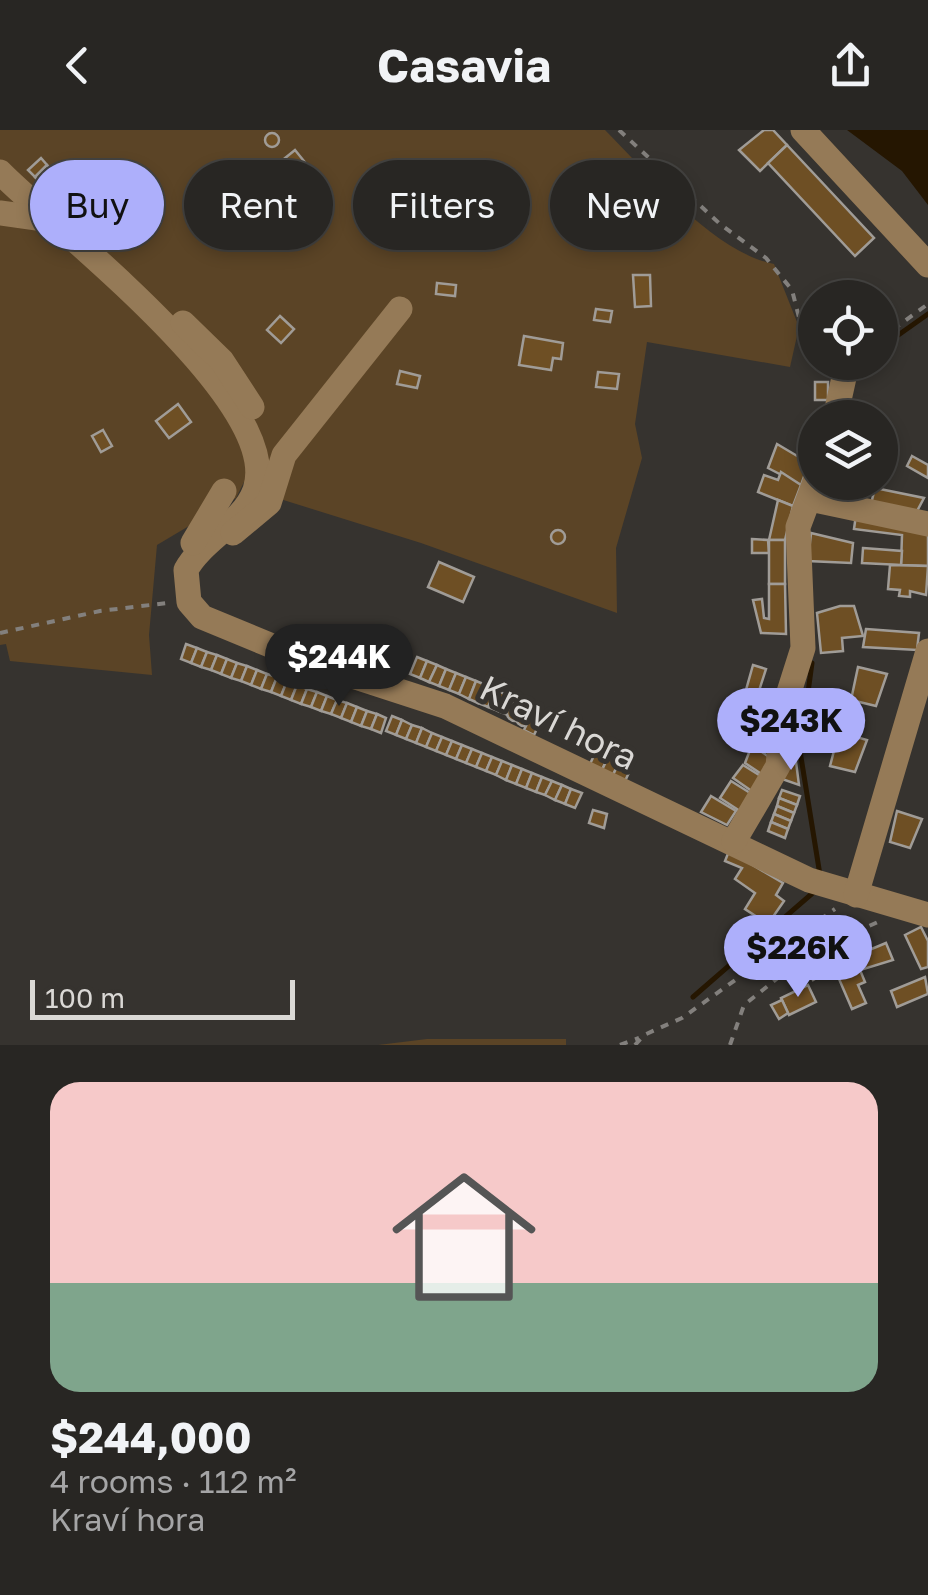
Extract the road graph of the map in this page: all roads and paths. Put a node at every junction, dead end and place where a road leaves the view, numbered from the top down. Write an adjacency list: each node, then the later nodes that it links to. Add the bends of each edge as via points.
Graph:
1 (619, 130): 12 (path, via 766,258 792,290)
2 (803, 130): 8 (street)
3 (0, 172): 4 (street)
4 (30, 203)
5 (0, 212): 6 (street)
6 (30, 217)
7 (82, 250): 9 (street)
8 (928, 265)
9 (144, 304): 14 (street, via 160,306 222,361 272,448); 19 (street, via 232,404 258,455 254,491)
10 (928, 304): 13 (path)
11 (400, 309): 14 (street, via 284,455)
12 (798, 313)
13 (898, 326)
14 (277, 477): 19 (street, via 259,515 232,534)
15 (224, 491): 20 (street, via 175,566 170,583)
16 (808, 500): 23 (street, via 798,527 803,648 783,711 778,766)
17 (844, 500): 18 (street)
18 (928, 524)
19 (218, 534): 20 (street, via 186,570)
20 (190, 602): 21 (path, via 116,608); 23 (street, Kraví hora, via 222,628 445,706)
21 (0, 633)
22 (928, 651): 24 (street)
23 (734, 841): 24 (street, Kraví hora, via 817,883)
24 (856, 894): 25 (street, Kraví hora); 26 (path, via 682,1018)
25 (917, 912): 29 (path, via 809,953 744,1005)
26 (644, 1035): 27 (path); 28 (path)
27 (620, 1045)
28 (635, 1045)
29 (730, 1045)

